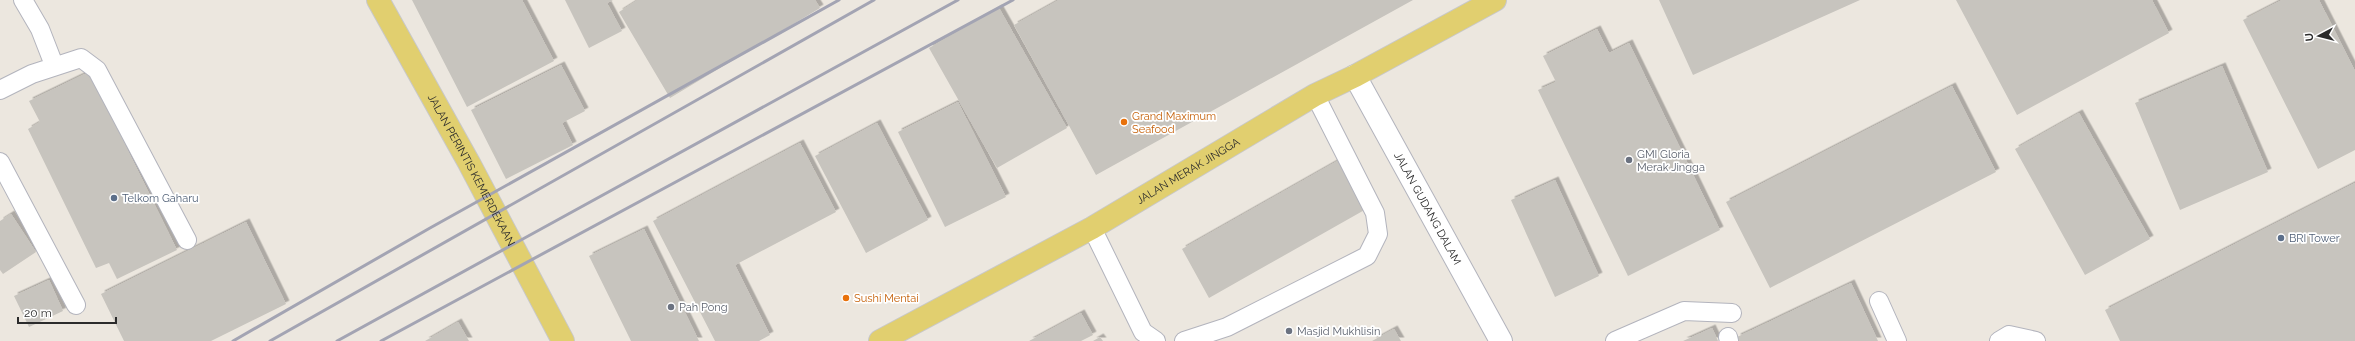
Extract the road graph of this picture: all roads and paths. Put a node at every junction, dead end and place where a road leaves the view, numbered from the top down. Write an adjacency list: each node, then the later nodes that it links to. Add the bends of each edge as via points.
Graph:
1 (24, 0): 4 (lane, via 40,29)
2 (378, 0): 14 (main road, JALAN PERINTIS KEMERDEKAAN, via 469,163)
3 (1495, 0): 5 (main road, JALAN MERAK JINGGA)
4 (54, 66): 6 (lane); 10 (lane, via 81,58 97,70)
5 (1355, 76): 7 (main road, JALAN MERAK JINGGA); 18 (street, JALAN GUDANG DALAM)
6 (0, 90)
7 (1315, 95): 9 (main road, JALAN MERAK JINGGA); 17 (lane, via 1375,213 1378,234 1367,256 1227,327)
8 (0, 162): 12 (lane)
9 (1092, 228): 15 (main road, JALAN MERAK JINGGA); 16 (lane, via 1143,332)
10 (187, 240)
11 (1879, 301): 20 (lane)
12 (76, 305)
13 (1732, 313): 19 (lane, via 1684,311)
14 (563, 341)
15 (880, 341)
16 (1156, 341)
17 (1184, 341)
18 (1501, 341)
19 (1615, 341)
20 (1897, 341)
21 (1999, 341): 22 (lane, via 2009,335)
22 (2036, 341)

